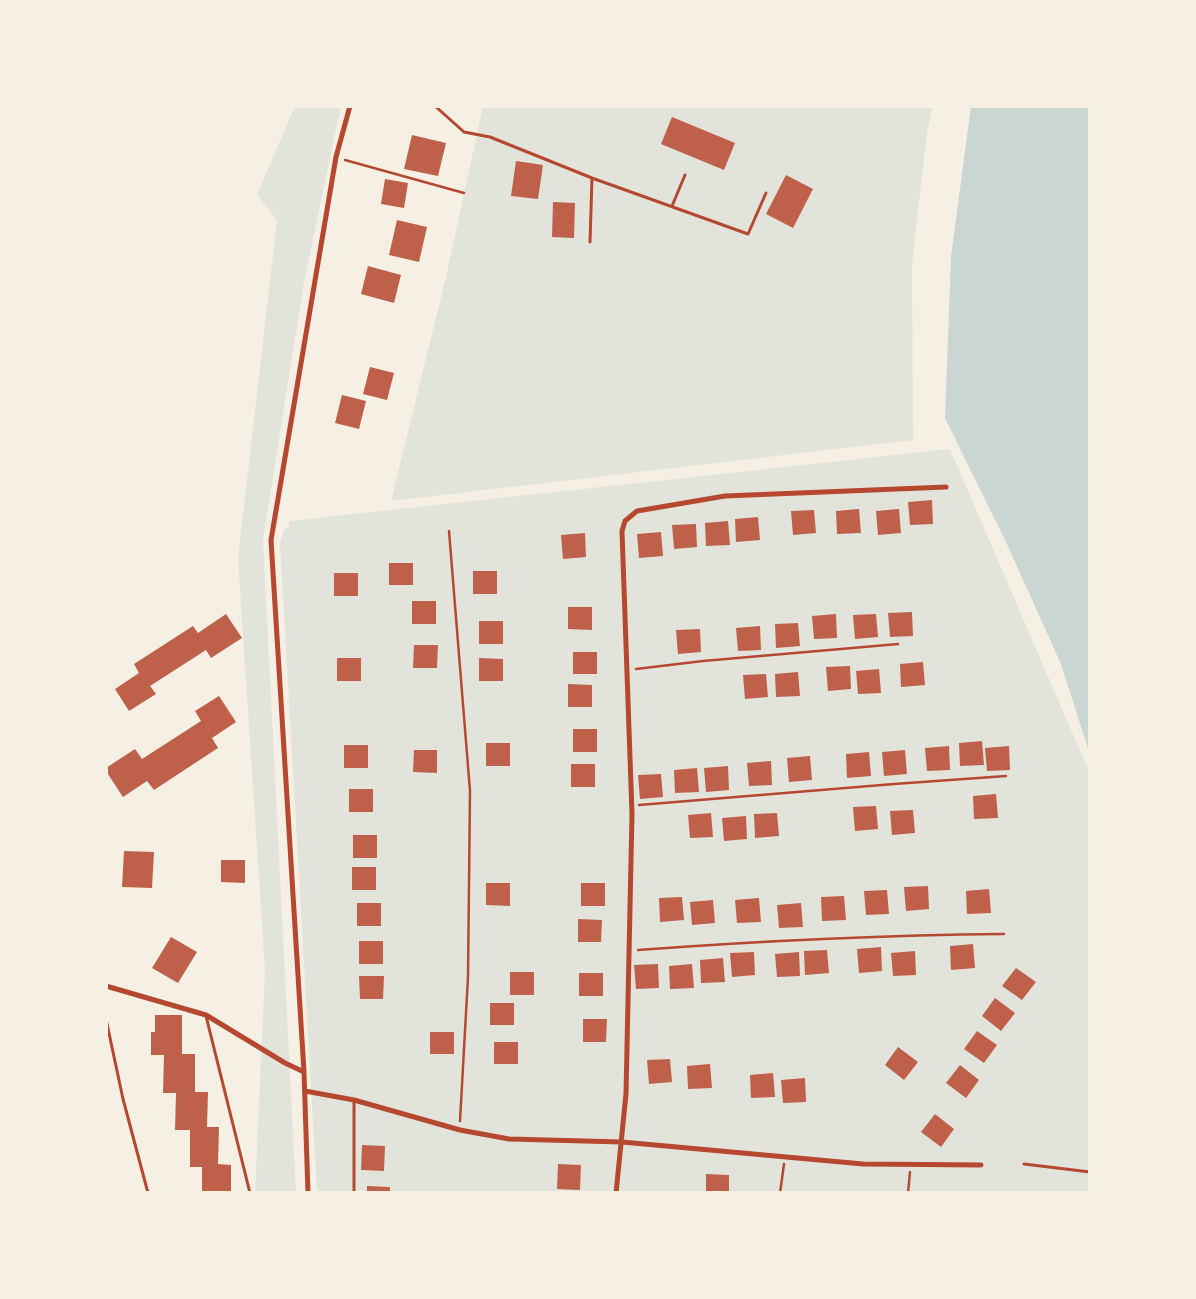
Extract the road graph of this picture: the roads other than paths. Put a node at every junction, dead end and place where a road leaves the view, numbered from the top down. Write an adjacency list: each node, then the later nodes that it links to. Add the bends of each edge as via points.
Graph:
1 (350, 106): 12 (street, via 336,158 271,540)
2 (435, 106): 4 (lane, via 464,132 490,137)
3 (685, 175): 6 (lane)
4 (592, 178): 6 (lane); 7 (lane)
5 (766, 193): 6 (lane, via 748,234)
6 (672, 206)
7 (590, 242)
8 (946, 487): 15 (street, via 725,496 637,511 626,521 622,531 632,806 626,1094)
9 (106, 986): 10 (street)
10 (206, 1015): 12 (street); 20 (lane)
11 (106, 1019): 19 (lane)
12 (304, 1072): 13 (street)
13 (305, 1091): 14 (street); 21 (street)
14 (354, 1100): 15 (street, via 460,1130 509,1139); 22 (lane)
15 (622, 1142): 17 (street, via 863,1164); 23 (street)
16 (1024, 1164): 18 (lane)
17 (981, 1165)
18 (1090, 1172)
19 (148, 1193)
20 (250, 1193)
21 (308, 1193)
22 (354, 1193)
23 (616, 1193)

